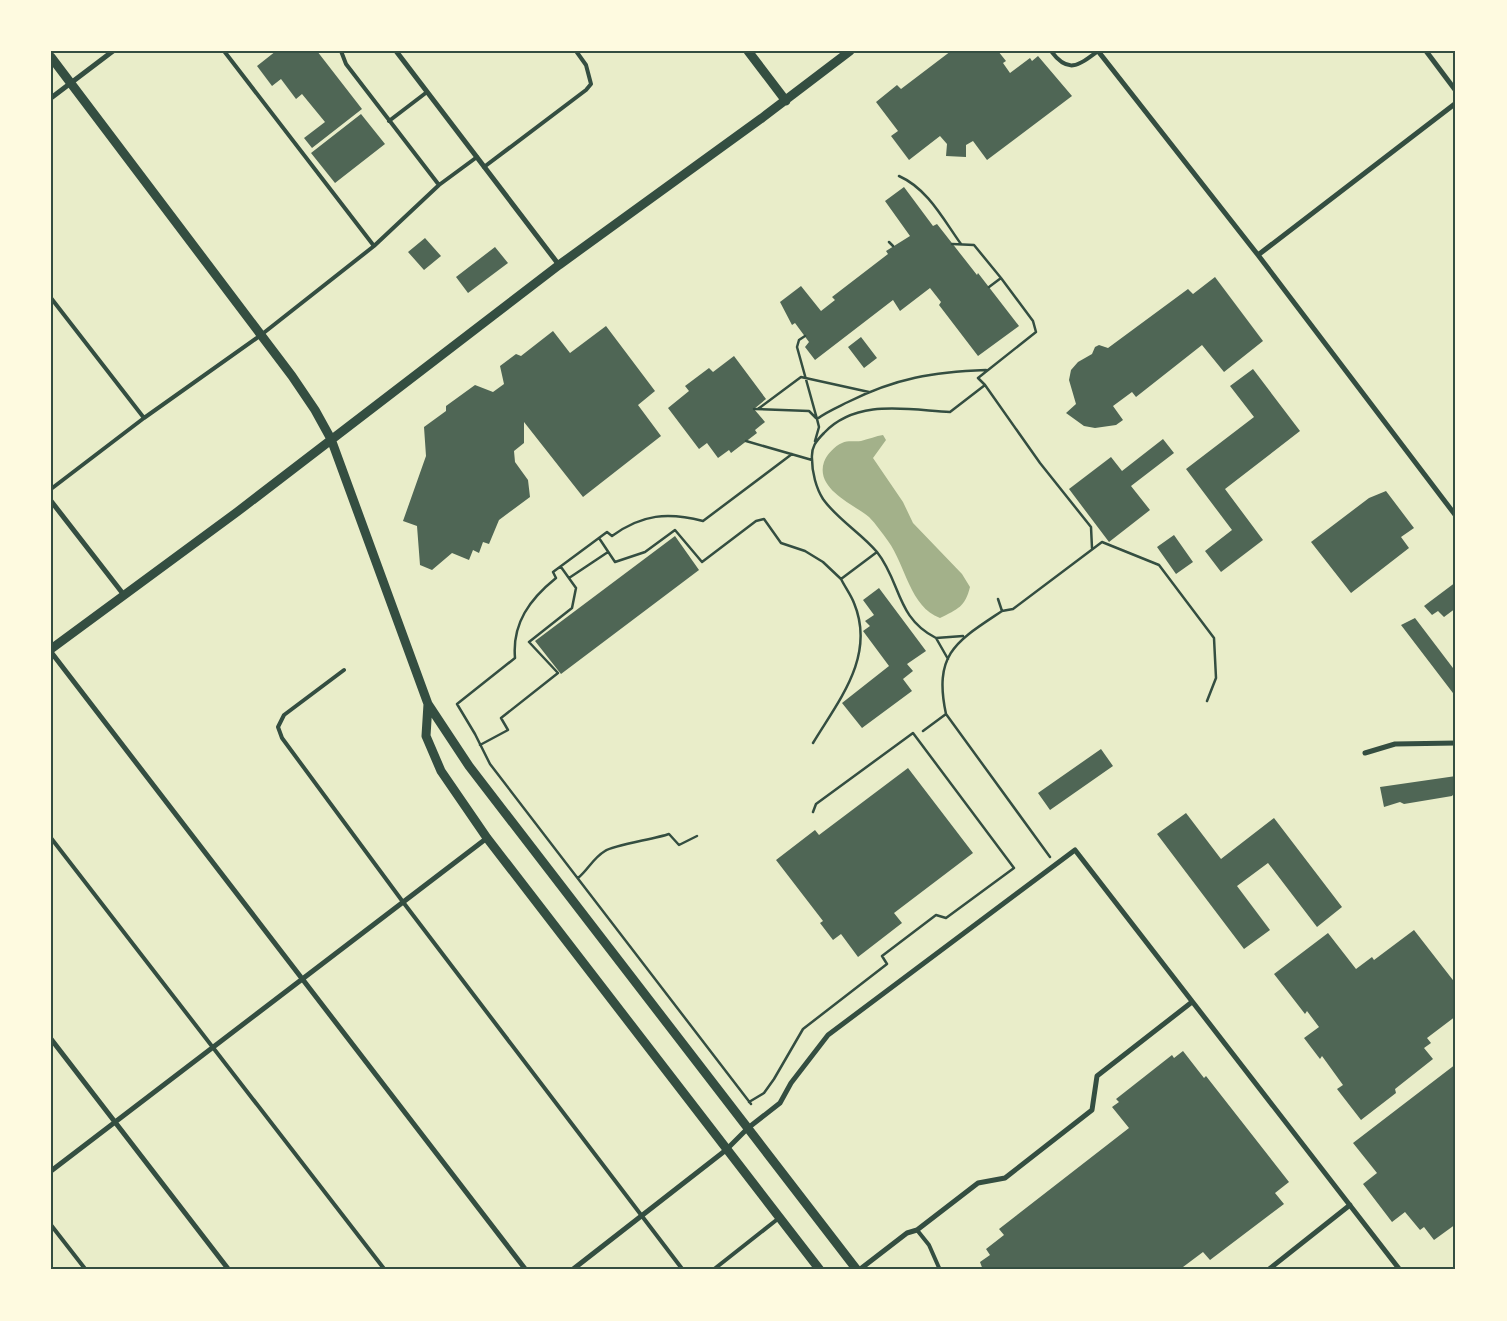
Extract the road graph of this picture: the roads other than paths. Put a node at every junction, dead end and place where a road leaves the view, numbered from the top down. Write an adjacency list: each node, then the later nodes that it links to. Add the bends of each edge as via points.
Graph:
1 (113, 51): 12 (street)
2 (224, 51): 22 (lane)
3 (341, 51): 18 (lane, via 346,64)
4 (396, 51): 14 (street)
5 (576, 51): 20 (lane, via 588,71 591,84)
6 (748, 51): 16 (street)
7 (850, 51): 16 (street)
8 (1051, 51): 9 (lane, via 1059,63 1071,67)
9 (1098, 51): 23 (street)
10 (1426, 51): 13 (street)
11 (51, 57): 12 (street)
12 (71, 83): 15 (street); 26 (street)
13 (1456, 91)
14 (427, 92): 18 (lane); 19 (street)
15 (51, 98)
16 (786, 101): 24 (street)
17 (1456, 103): 23 (street)
18 (390, 121): 21 (lane)
19 (477, 157): 20 (street); 21 (lane)
20 (484, 167): 24 (street)
21 (439, 185): 22 (lane)
22 (374, 246): 26 (lane)
23 (1258, 255): 31 (street)
24 (559, 265): 28 (street)
25 (51, 298): 27 (lane)
26 (260, 335): 27 (lane); 28 (street, via 315,410)
27 (144, 418): 29 (lane)
28 (331, 440): 32 (street); 35 (street)
29 (51, 489)
30 (51, 501): 32 (street)
31 (1456, 516)
32 (124, 596): 33 (street)
33 (51, 650): 41 (street)
34 (344, 670): 40 (lane, via 284,714 278,727 282,738)
35 (428, 704): 39 (street, via 426,736 441,771); 46 (street, via 469,766)
36 (1456, 742): 37 (street, via 1395,744)
37 (1365, 753)
38 (51, 838): 44 (lane)
39 (487, 838): 40 (street); 47 (street)
40 (403, 902): 41 (street); 50 (lane)
41 (302, 980): 44 (street); 57 (street)
42 (1192, 1002): 46 (street, via 1075,850 828,1035 791,1083 780,1103); 49 (street); 53 (street, via 1097,1076 1092,1110 1005,1178 978,1183)
43 (51, 1039): 45 (street)
44 (214, 1047): 45 (street); 56 (lane)
45 (115, 1122): 48 (street); 55 (street)
46 (748, 1128): 47 (street); 62 (street)
47 (726, 1150): 50 (street); 51 (street)
48 (51, 1171)
49 (1350, 1205): 64 (street); 65 (street)
50 (642, 1216): 58 (street); 59 (lane)
51 (779, 1218): 60 (lane); 61 (street)
52 (51, 1225): 54 (lane)
53 (917, 1230): 62 (street, via 907,1233); 63 (lane, via 929,1245)
54 (86, 1270)
55 (230, 1270)
56 (385, 1270)
57 (526, 1270)
58 (572, 1270)
59 (683, 1270)
60 (713, 1270)
61 (820, 1270)
62 (858, 1270)
63 (940, 1270)
64 (1268, 1270)
65 (1400, 1270)

